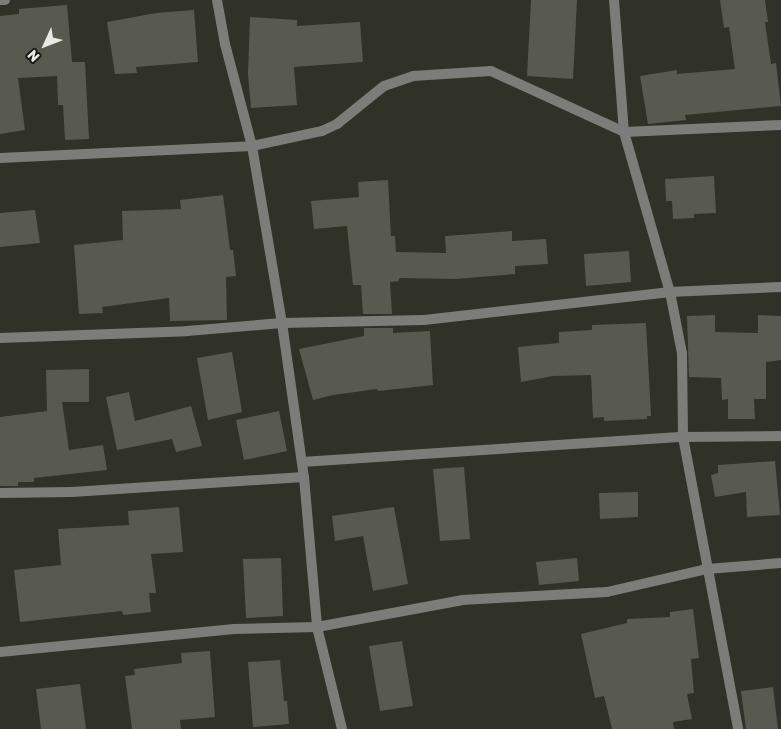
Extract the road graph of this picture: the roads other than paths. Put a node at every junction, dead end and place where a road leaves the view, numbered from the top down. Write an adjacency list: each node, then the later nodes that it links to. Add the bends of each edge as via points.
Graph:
1 (0, 0): 2 (street)
2 (5, 0)
3 (217, 0): 7 (street)
4 (614, 0): 6 (street)
5 (781, 125): 6 (street)
6 (624, 132): 7 (street, via 491,71 413,76 384,86 337,124 322,131); 10 (street)
7 (252, 146): 8 (street); 11 (street)
8 (0, 158)
9 (781, 286): 10 (street)
10 (670, 292): 11 (street, via 424,320); 14 (street, via 682,353)
11 (282, 323): 12 (street, via 187,331); 15 (street)
12 (0, 338)
13 (781, 436): 14 (street)
14 (684, 437): 15 (street); 19 (street)
15 (302, 462): 16 (street)
16 (304, 477): 17 (street); 20 (street)
17 (0, 494)
18 (781, 563): 19 (street)
19 (707, 569): 20 (street, via 607,592 462,600); 23 (street)
20 (317, 627): 21 (street, via 234,628); 22 (street)
21 (0, 652)
22 (342, 729)
23 (738, 729)

